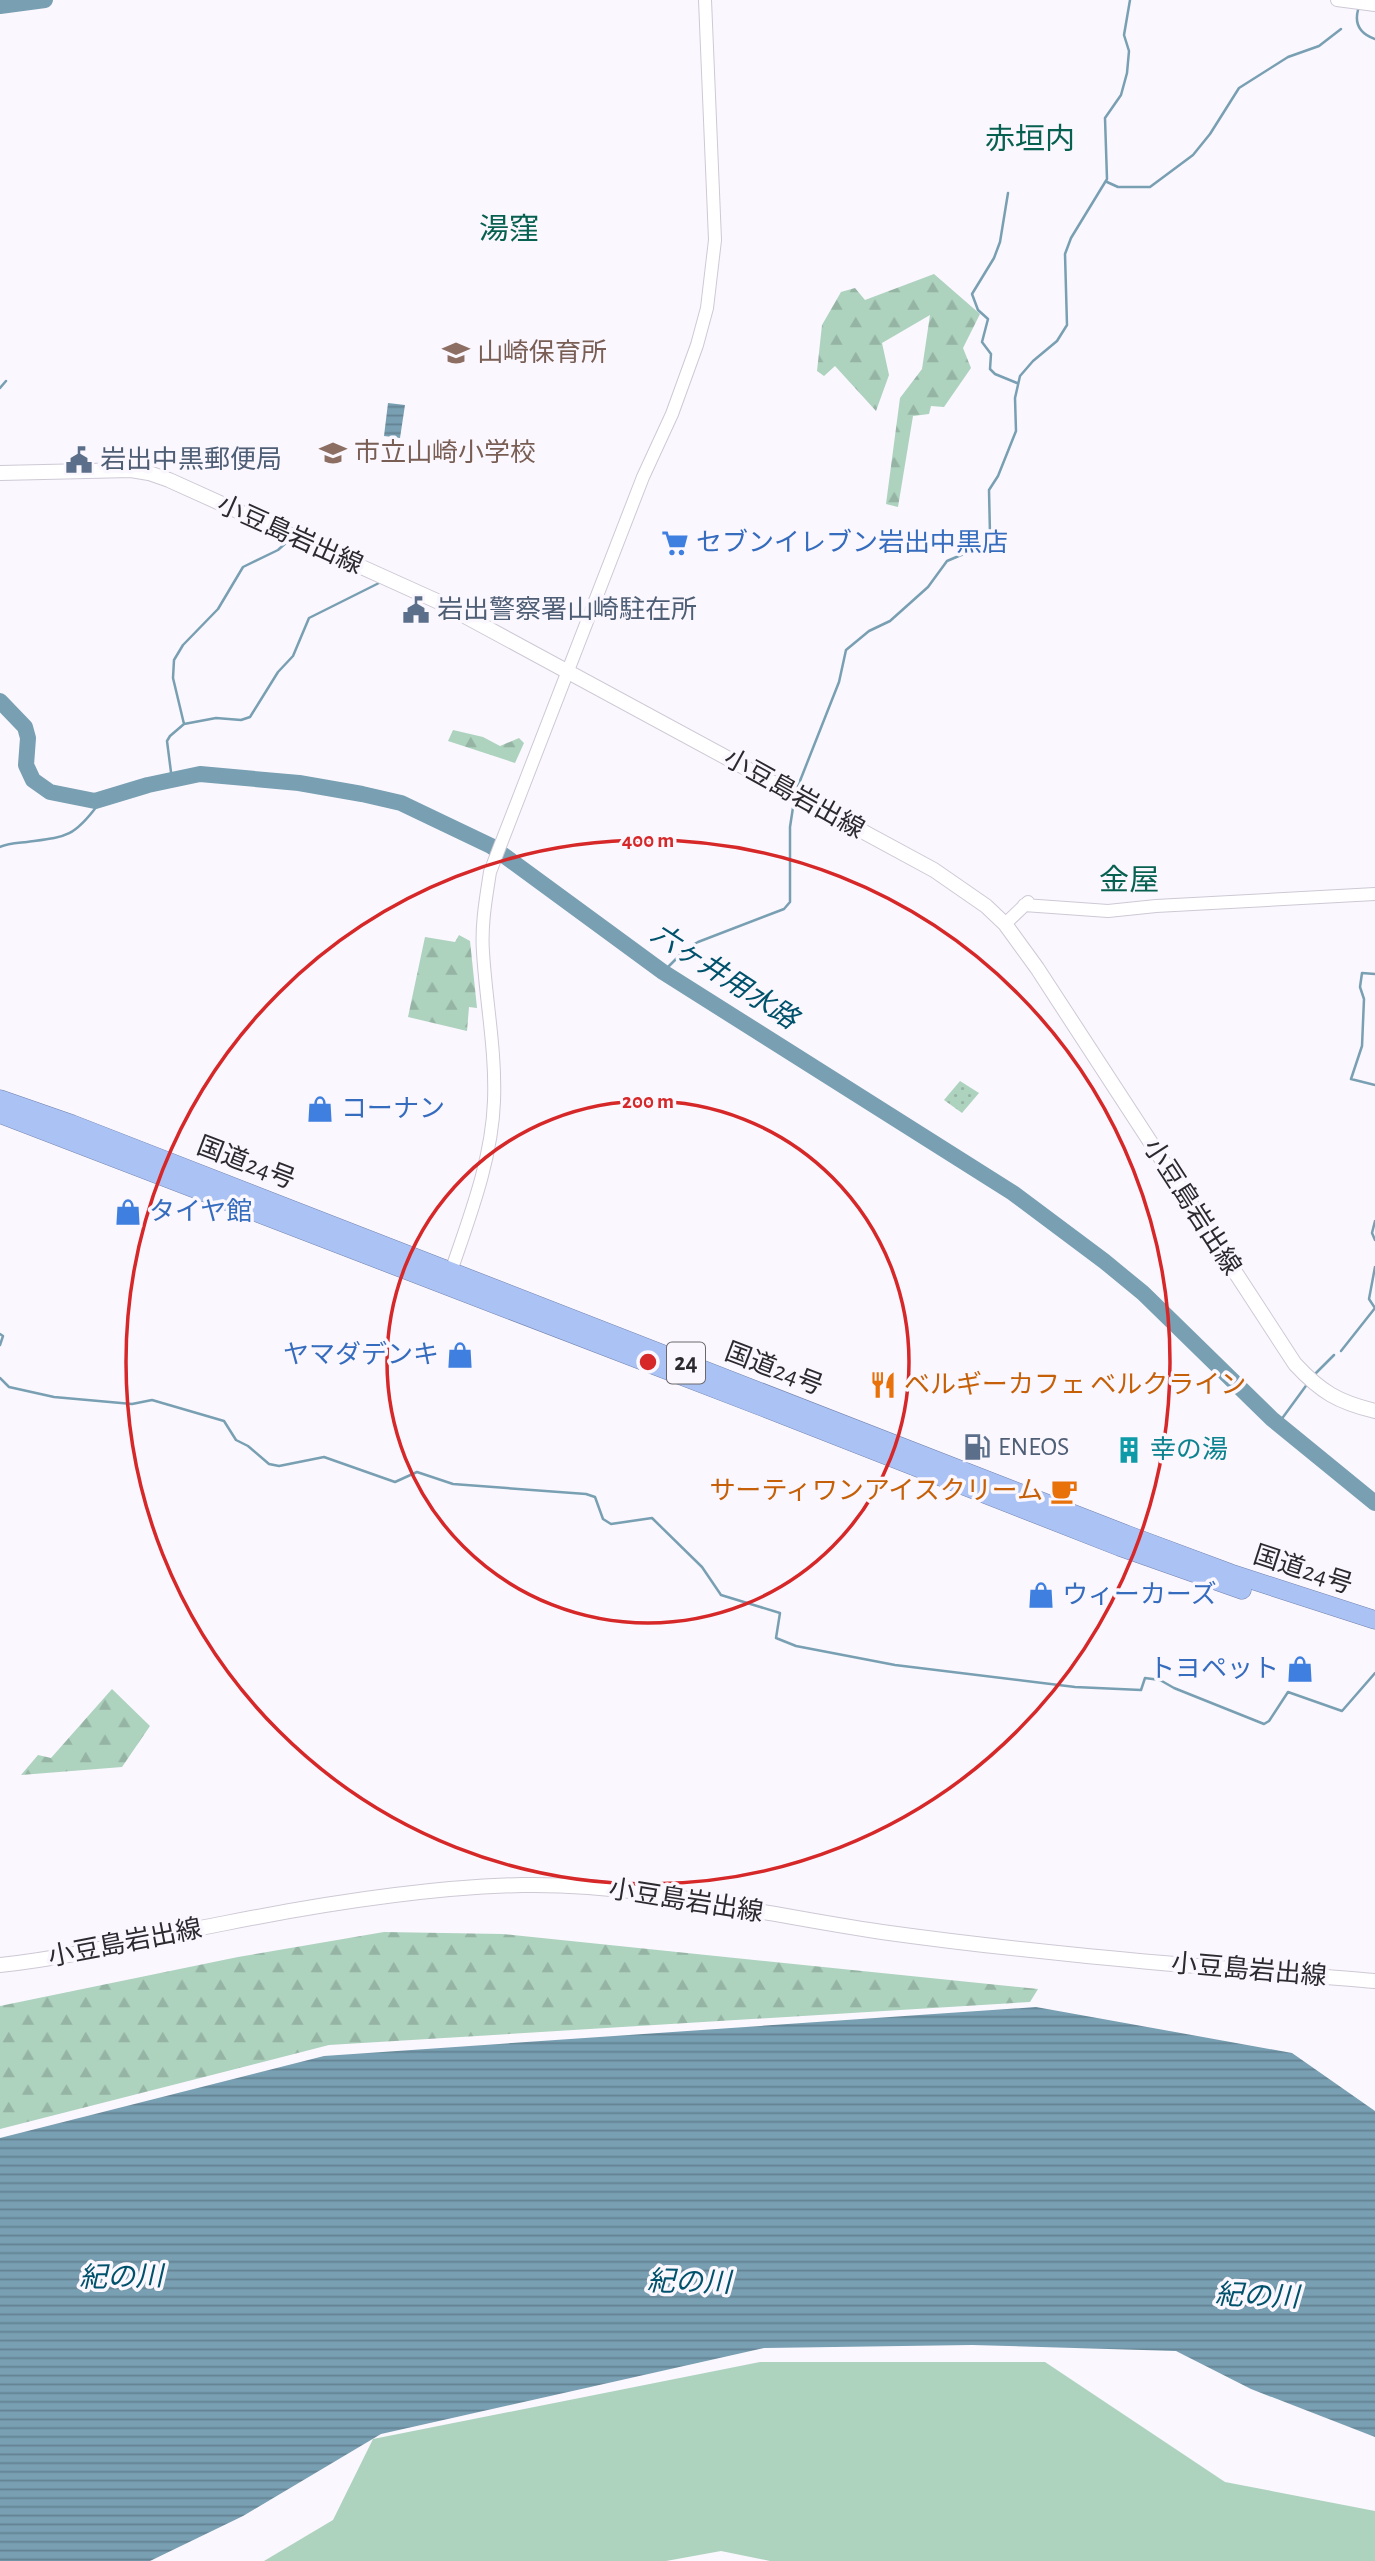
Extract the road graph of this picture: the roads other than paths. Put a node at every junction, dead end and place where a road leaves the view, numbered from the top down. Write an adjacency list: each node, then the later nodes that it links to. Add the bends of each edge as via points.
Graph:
1 (705, 0): 5 (street, via 715,240 707,308 672,414)
2 (1337, 0): 3 (street)
3 (1375, 5)
4 (0, 473): 5 (main road, 小豆島岩出線, via 149,473 439,602)
5 (566, 673): 7 (main road, 小豆島岩出線, via 934,870); 10 (street, via 490,872 483,950 494,1058 490,1143)
6 (1375, 894): 7 (street, via 1156,906 1039,898 1030,899)
7 (1005, 924): 11 (main road, 小豆島岩出線, via 1295,1364 1335,1398)
8 (0, 1099): 10 (highway, 国道24号 / 24, via 72,1124)
9 (0, 1114): 10 (highway, 国道24号 / 24)
10 (449, 1279): 12 (highway, 国道24号 / 24, via 1230,1573); 13 (highway, 国道24号 / 24, via 1120,1547)
11 (1375, 1411)
12 (1375, 1620)
13 (1375, 1633)
14 (0, 1965): 15 (main road, 小豆島岩出線, via 379,1898 523,1885 582,1886 674,1897 969,1944)
15 (1375, 1981)

